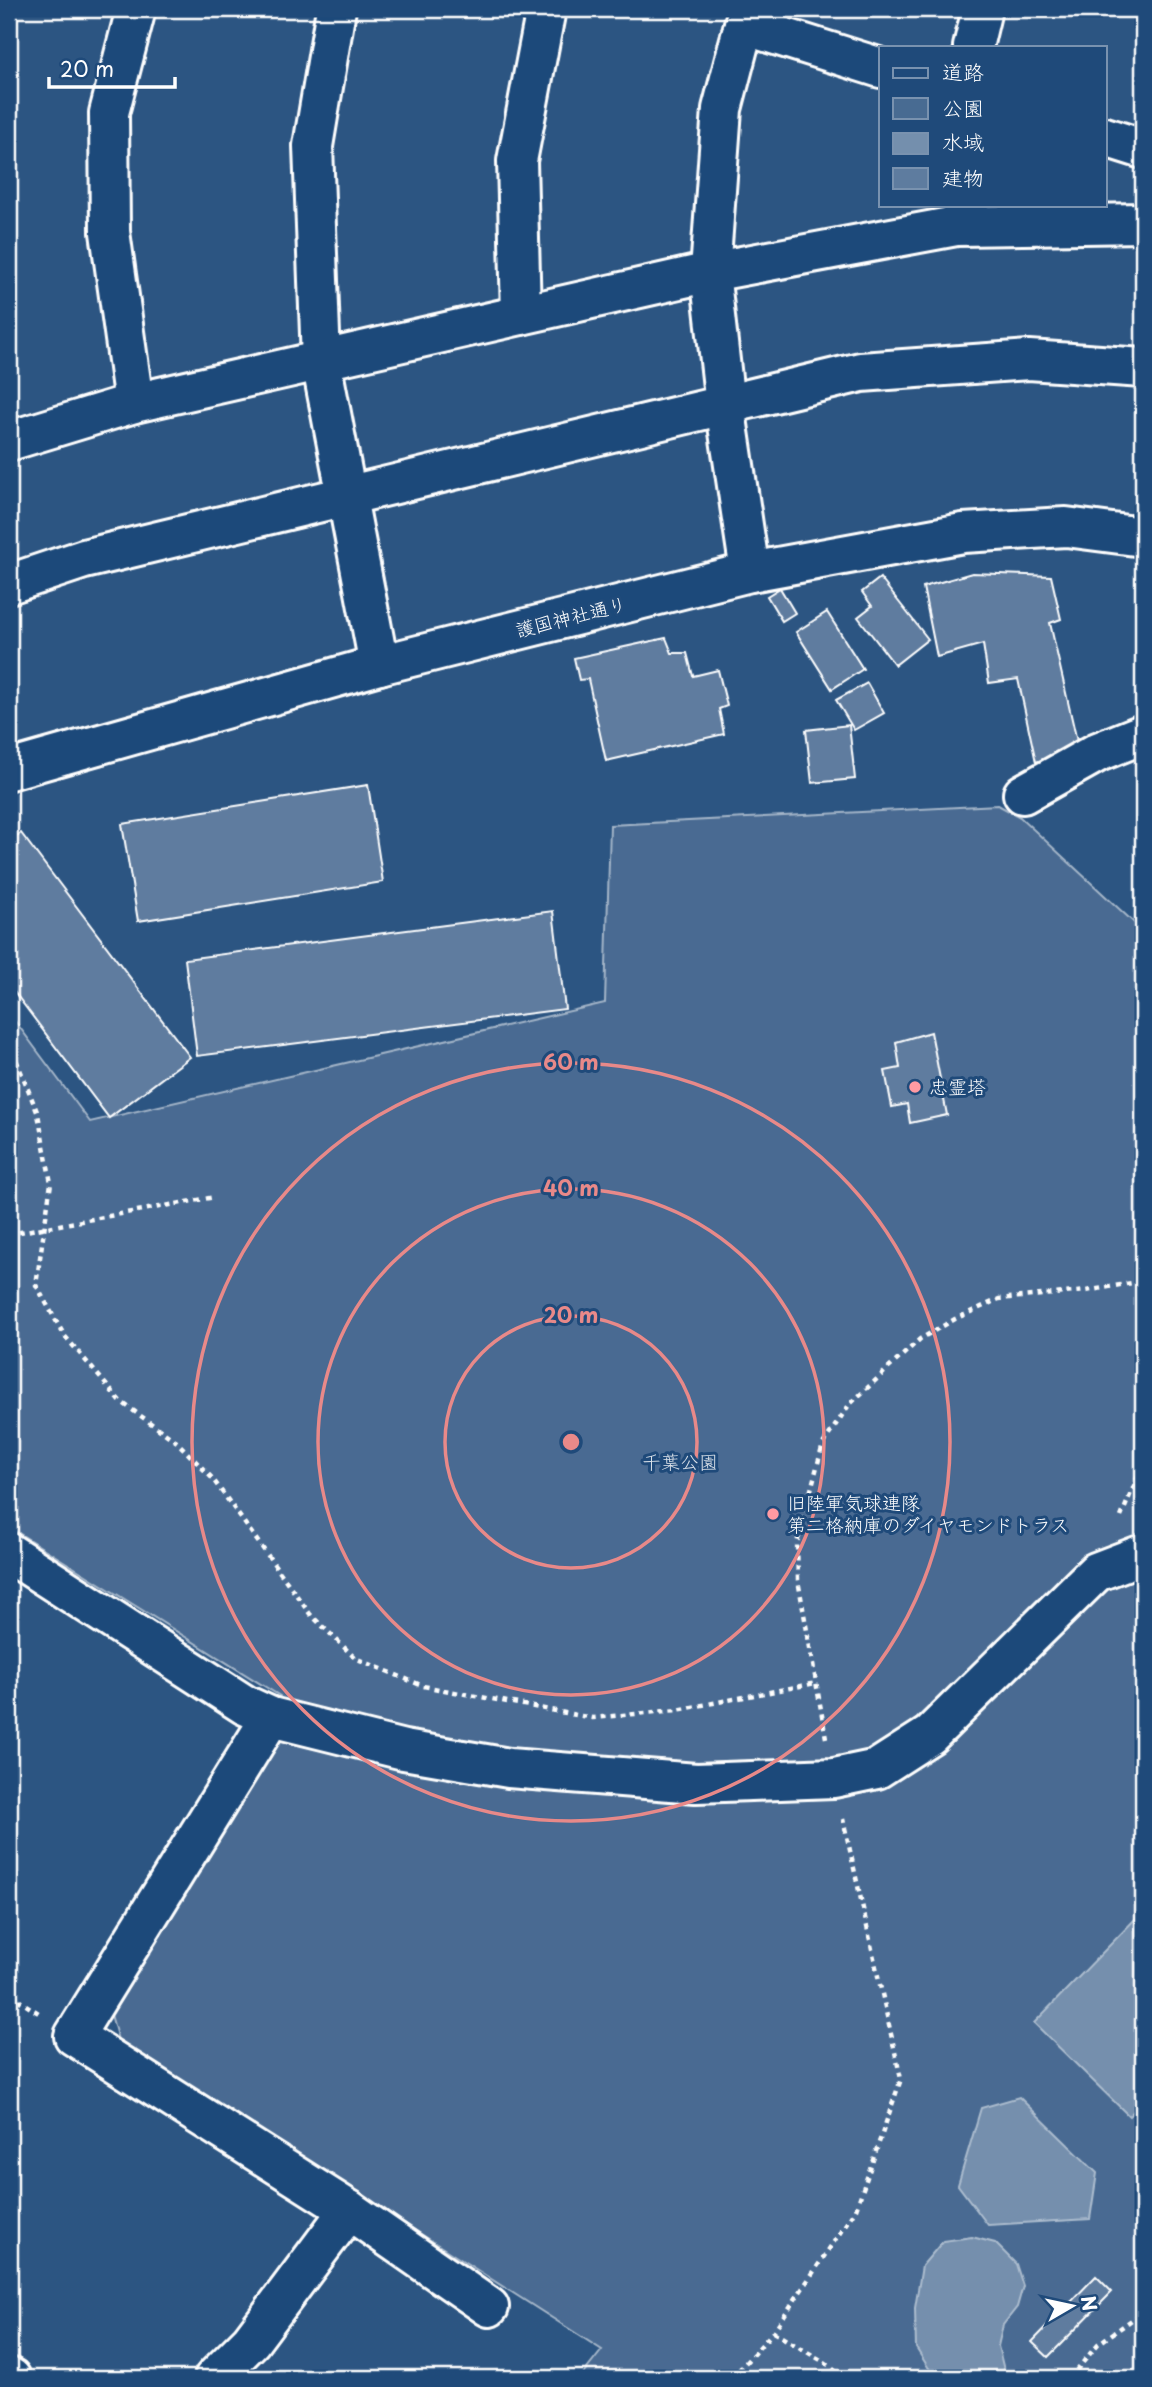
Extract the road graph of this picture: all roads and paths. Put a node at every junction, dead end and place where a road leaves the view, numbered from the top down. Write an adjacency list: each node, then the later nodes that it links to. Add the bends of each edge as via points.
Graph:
1 (136, 9): 15 (street, via 109,113 110,232)
2 (336, 9): 13 (street, via 313,146)
3 (546, 9): 12 (street, via 517,162)
4 (982, 9): 6 (street)
5 (746, 17): 7 (street); 11 (street, via 722,109)
6 (973, 46)
7 (879, 67)
8 (1106, 137): 9 (street)
9 (1143, 149)
10 (1143, 223): 11 (street, via 956,226)
11 (710, 272): 12 (street); 16 (street)
12 (520, 315): 13 (street)
13 (321, 360): 15 (street); 18 (street)
14 (1143, 368): 16 (street, via 1029,360 861,372)
15 (134, 404): 17 (street)
16 (725, 405): 18 (street); 20 (street)
17 (9, 441)
18 (347, 497): 21 (street, via 85,559); 22 (street)
19 (1143, 537): 20 (street, 護国神社通り, via 1066,527 963,533)
20 (750, 572): 22 (street, 護国神社通り)
21 (9, 584)
22 (379, 665): 24 (street, 護国神社通り)
23 (1143, 734): 25 (street, via 1098,752)
24 (9, 770)
25 (1024, 794)
26 (9, 1042): 28 (path, via 38,1114 51,1183)
27 (215, 1197): 28 (path)
28 (45, 1228): 29 (path); 33 (path, via 36,1285 64,1335 120,1401 177,1442 212,1479 310,1614 355,1658 423,1686 592,1718 677,1710)
29 (9, 1234)
30 (1143, 1281): 33 (path, via 1086,1292 999,1299 920,1339 849,1405 823,1444 797,1543 798,1580)
31 (9, 1553): 34 (street)
32 (1143, 1554): 35 (street, via 1096,1572 930,1735 877,1769)
33 (816, 1683): 35 (path)
34 (271, 1717): 35 (street, via 404,1750 509,1768 696,1783); 36 (street, via 74,2036)
35 (834, 1778): 39 (path, via 901,2079 856,2209)
36 (349, 2210): 37 (street); 40 (street, via 251,2341)
37 (489, 2307)
38 (1143, 2312): 43 (path, via 1098,2344)
39 (772, 2332): 41 (path); 42 (path)
40 (214, 2378)
41 (732, 2378)
42 (843, 2378)
43 (1070, 2378)

